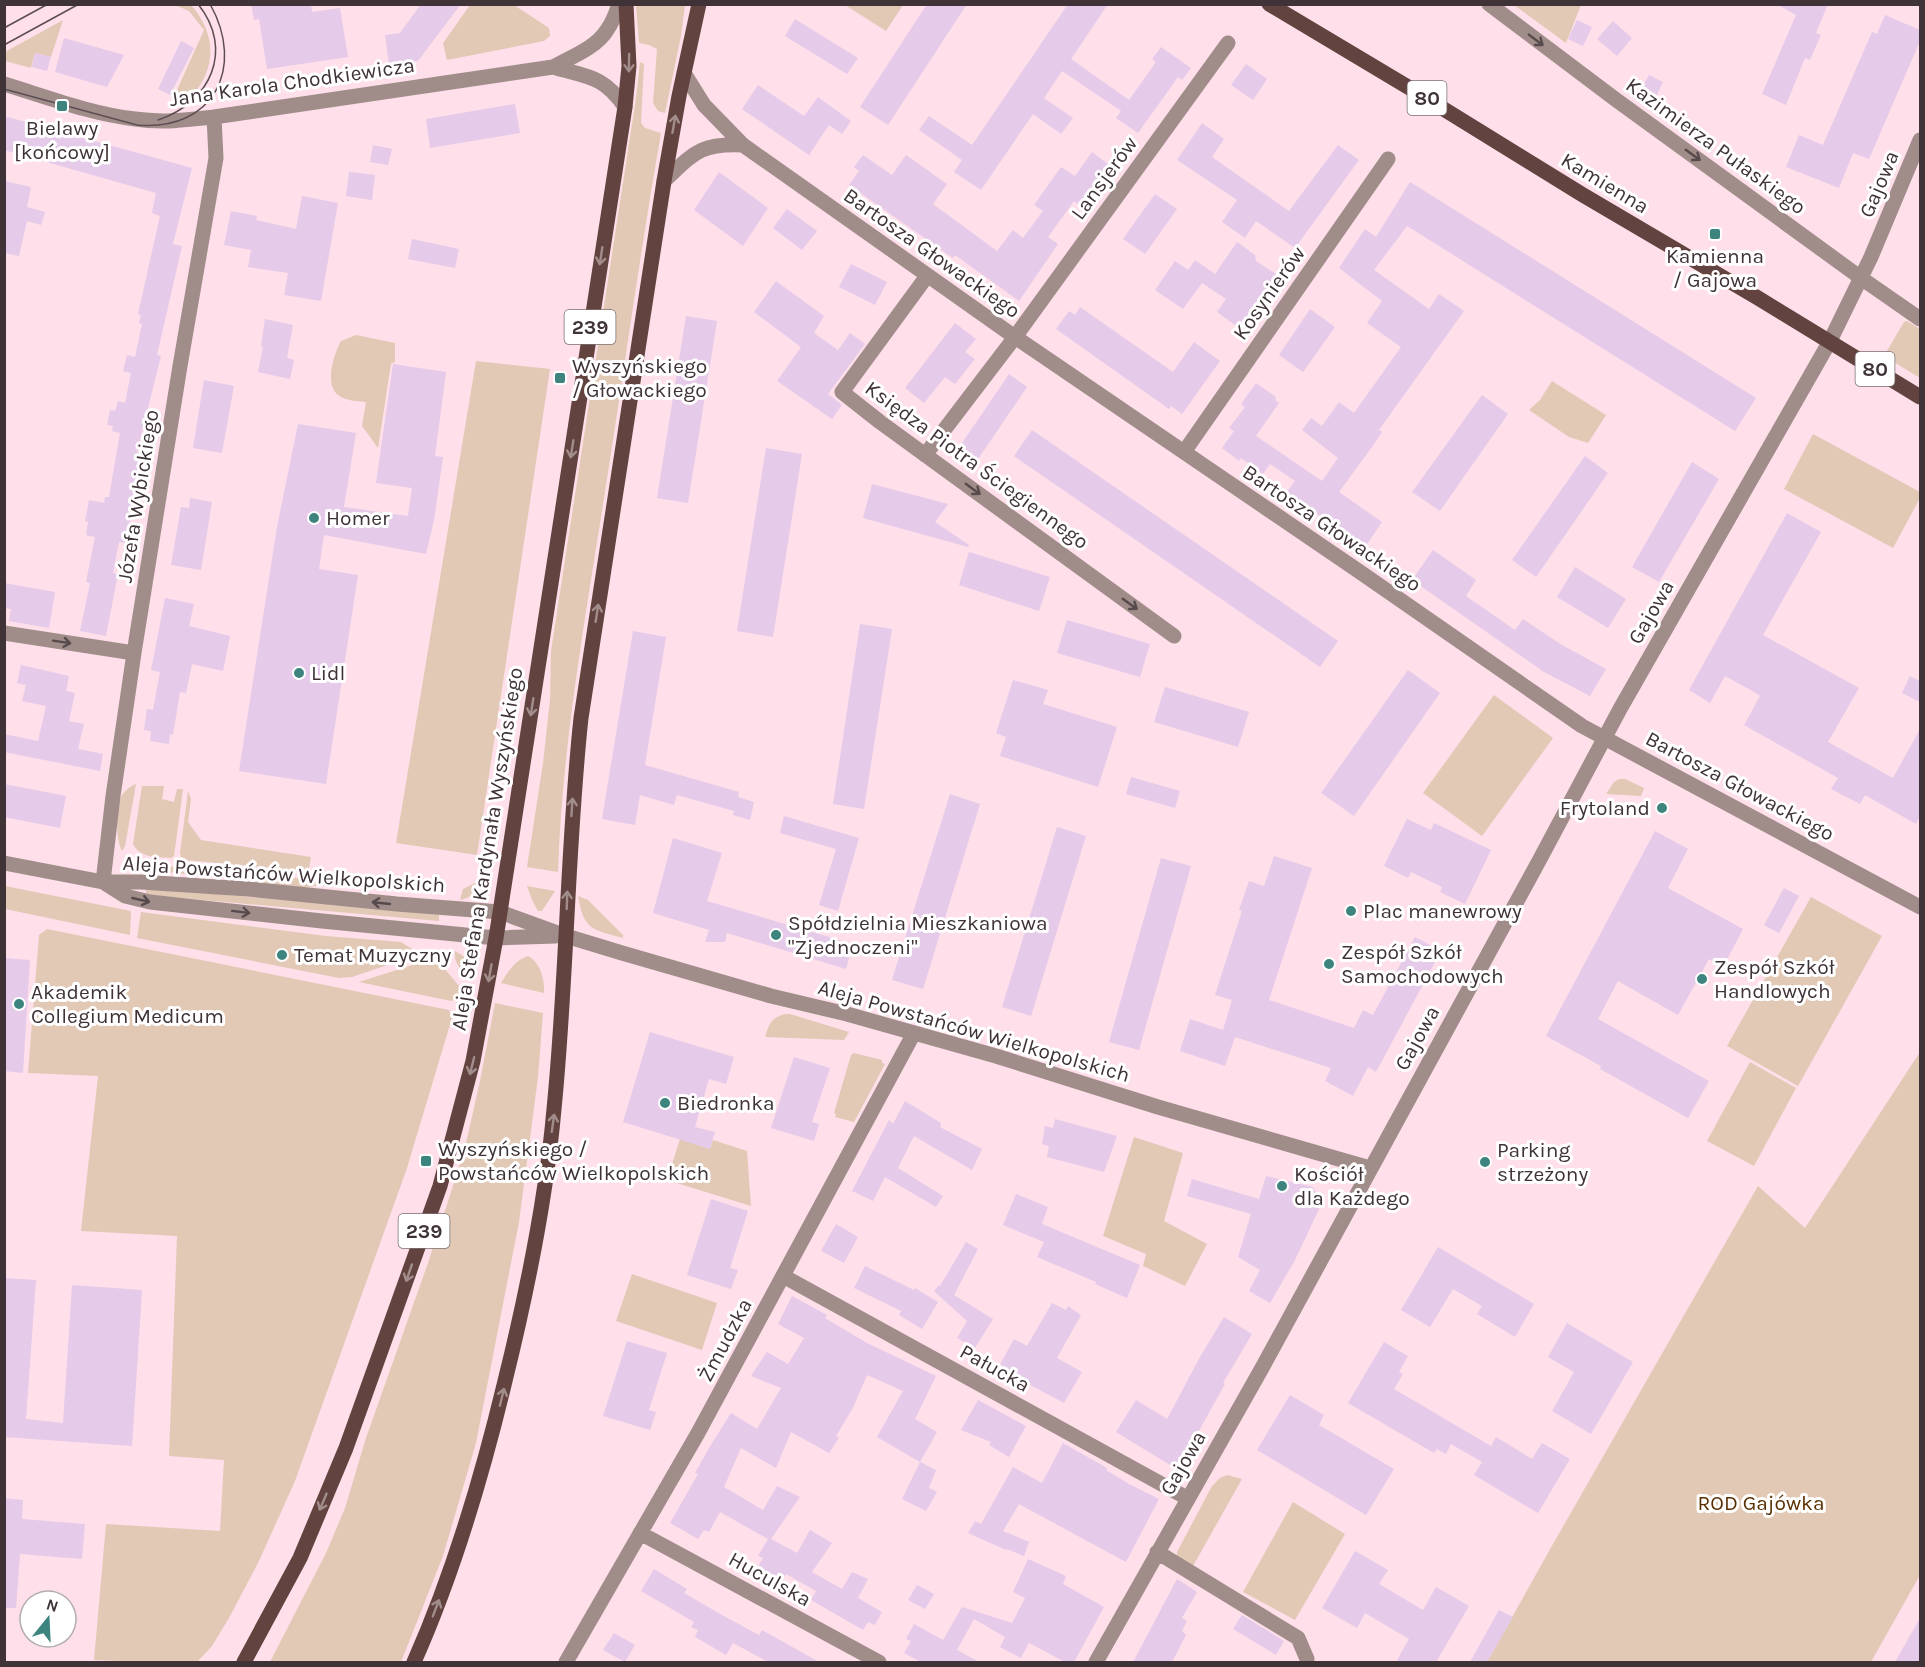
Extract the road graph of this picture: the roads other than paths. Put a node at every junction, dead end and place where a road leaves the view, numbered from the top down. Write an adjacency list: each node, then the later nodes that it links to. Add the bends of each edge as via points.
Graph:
1 (619, 4): 7 (street, Jana Karola Chodkiewicza, via 602,37)
2 (626, 4): 10 (main road, Aleja Stefana Kardynała Wyszyńskiego / 239, one-way to 10, via 629,66)
3 (699, 4): 8 (main road, 239)
4 (1269, 4): 20 (main road, Kamienna / 80)
5 (1489, 4): 17 (street, Kazimierza Pułaskiego, one-way to 17)
6 (1228, 43): 19 (street, Lansjerów)
7 (553, 67): 10 (street, Jana Karola Chodkiewicza, via 597,80 608,86); 11 (street, Jana Karola Chodkiewicza)
8 (684, 73): 13 (street, Bartosza Głowackiego, via 704,105); 15 (main road, 239, one-way to 8)
9 (4, 84): 11 (street, Jana Karola Chodkiewicza, via 135,119)
10 (625, 106): 31 (main road, Aleja Stefana Kardynała Wyszyńskiego / 239, one-way to 31)
11 (214, 117): 26 (street, Józefa Wybickiego, via 216,158)
12 (1920, 140): 17 (street, Gajowa)
13 (743, 145): 15 (street, via 703,149); 16 (street, Bartosza Głowackiego)
14 (1388, 159): 22 (street, Kosynierów)
15 (664, 181): 32 (main road, 239, one-way to 15, via 581,718)
16 (927, 276): 19 (street, Bartosza Głowackiego); 23 (street, Księdza Piotra Ściegiennego, via 842,392)
17 (1861, 278): 18 (street, Kazimierza Pułaskiego); 20 (street, Gajowa)
18 (1920, 319)
19 (1015, 337): 22 (street, Bartosza Głowackiego); 23 (street, Lansjerów)
20 (1830, 341): 21 (main road, Kamienna / 80); 27 (street, Gajowa)
21 (1920, 397)
22 (1184, 452): 27 (street, Bartosza Głowackiego, via 1573,720)
23 (925, 455): 25 (street, Księdza Piotra Ściegiennego, one-way to 25)
24 (4, 633): 26 (street, one-way to 26)
25 (1174, 636)
26 (134, 653): 29 (street, Józefa Wybickiego)
27 (1605, 738): 30 (street, Bartosza Głowackiego); 35 (street, Gajowa)
28 (4, 863): 29 (street, Aleja Powstańców Wielkopolskich)
29 (103, 882): 31 (street, Aleja Powstańców Wielkopolskich, one-way to 29, via 237,888); 33 (street, Aleja Powstańców Wielkopolskich, one-way to 33, via 125,896 150,902)
30 (1920, 907)
31 (500, 912): 32 (street, Aleja Powstańców Wielkopolskich); 33 (main road, Aleja Stefana Kardynała Wyszyńskiego / 239)
32 (566, 936): 33 (street, Aleja Powstańców Wielkopolskich); 34 (street, Aleja Powstańców Wielkopolskich); 42 (main road, 239, one-way to 32, via 469,1515 519,1326 554,1112)
33 (496, 938): 41 (main road, Aleja Stefana Kardynała Wyszyńskiego / 239, one-way to 41, via 474,1061 440,1186 346,1448 300,1558)
34 (914, 1033): 35 (street, Aleja Powstańców Wielkopolskich); 36 (street, Żmudzka)
35 (1370, 1168): 37 (street, Gajowa)
36 (783, 1276): 37 (street, Pałucka); 38 (street, Żmudzka)
37 (1187, 1498): 39 (street, Gajowa)
38 (640, 1533): 43 (street, Żmudzka); 44 (street, Huculska)
39 (1157, 1552): 40 (street, via 1298,1638); 45 (street, Gajowa)
40 (1307, 1659)
41 (244, 1661)
42 (414, 1662)
43 (566, 1662)
44 (879, 1662)
45 (1096, 1662)

